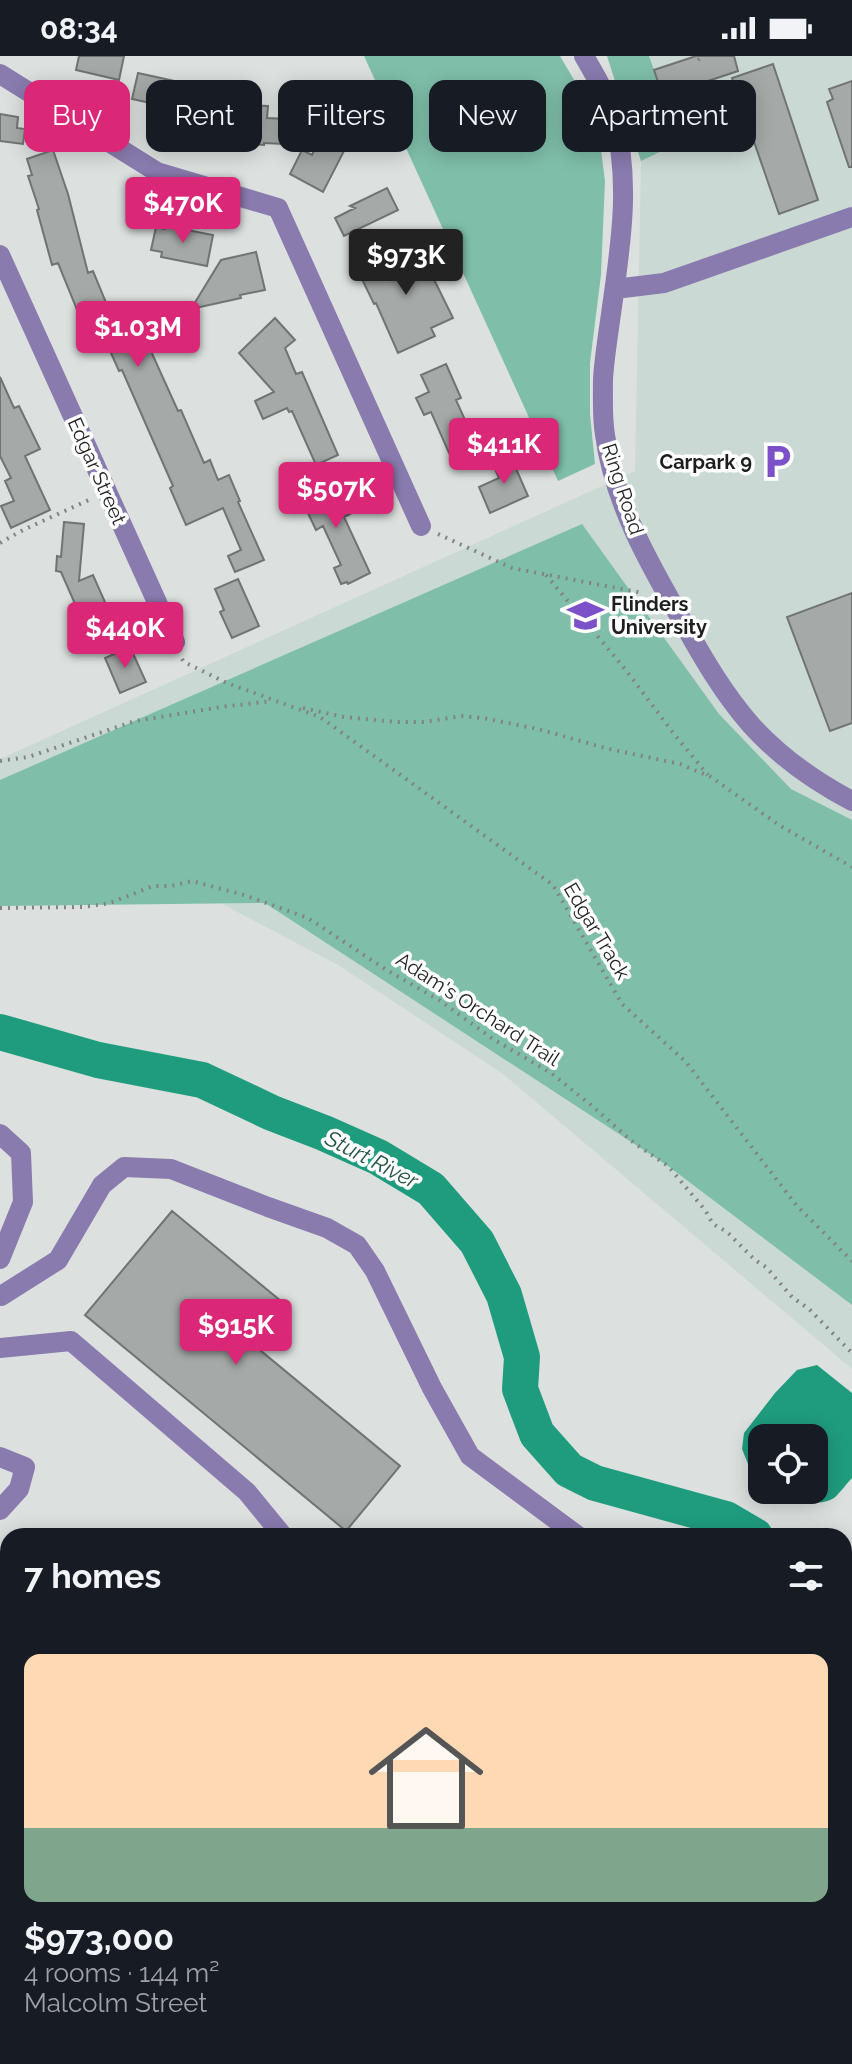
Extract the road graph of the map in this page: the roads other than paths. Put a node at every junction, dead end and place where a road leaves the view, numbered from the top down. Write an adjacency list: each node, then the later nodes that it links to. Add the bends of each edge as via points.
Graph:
1 (584, 56): 5 (street, Ring Road, via 612,112 622,158)
2 (0, 74): 6 (street, via 157,172 278,208)
3 (852, 217): 5 (street, via 664,283)
4 (0, 255): 7 (street, Edgar Street)
5 (615, 289): 8 (street, Ring Road, via 603,376 604,433 635,533 715,678 752,726 808,776)
6 (421, 526)
7 (175, 642)
8 (852, 801)
9 (0, 1134): 10 (street, via 21,1153 23,1202)
10 (0, 1259)
11 (0, 1296): 16 (street, via 58,1260 102,1185 124,1167 171,1169 327,1228 357,1245 375,1271 470,1456)
12 (0, 1348): 15 (street, via 71,1341 247,1492)
13 (0, 1457): 14 (street, via 25,1467 19,1489)
14 (0, 1510)
15 (276, 1528)
16 (567, 1528)

